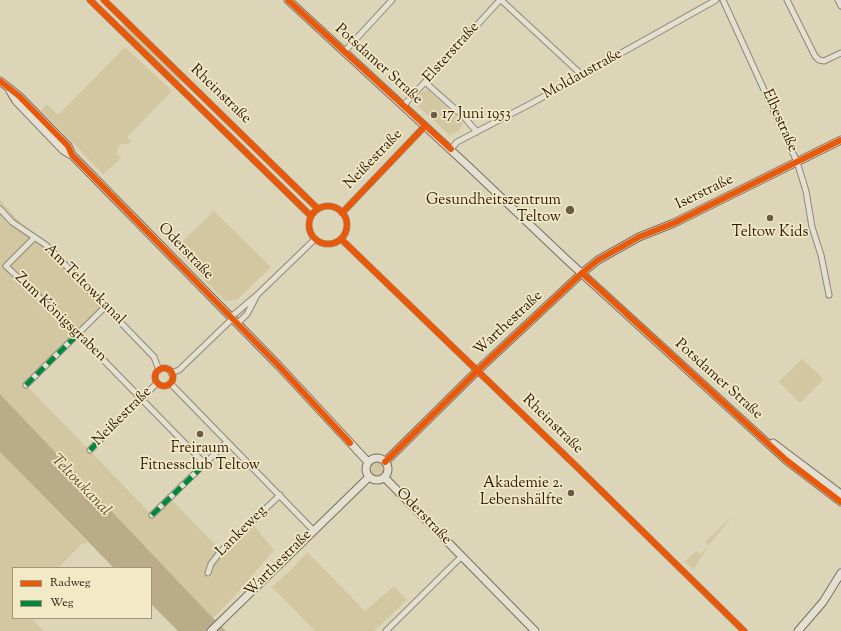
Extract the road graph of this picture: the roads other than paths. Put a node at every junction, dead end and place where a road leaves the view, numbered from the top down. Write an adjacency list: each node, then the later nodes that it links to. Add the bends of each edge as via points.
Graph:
1 (90, 0): 12 (street, Rheinstraße)
2 (104, 0): 11 (street, Rheinstraße)
3 (288, 0): 13 (street, Potsdamer Straße)
4 (392, 0): 13 (street)
5 (501, 0): 15 (street); 17 (street, Elsterstraße)
6 (716, 0): 15 (street, Moldaustraße)
7 (723, 0): 27 (street, Elbestraße)
8 (787, 0): 14 (street, via 819,60 824,61)
9 (838, 0): 10 (street)
10 (841, 6)
11 (120, 16): 12 (street); 18 (street, Rheinstraße)
12 (114, 23): 19 (street, Rheinstraße)
13 (344, 52): 20 (street, Potsdamer Straße)
14 (841, 52)
15 (582, 75): 22 (street, Moldaustraße)
16 (0, 81): 39 (street, Oderstraße, via 19,96 68,146 72,155)
17 (425, 82): 20 (street, Elsterstraße); 22 (street)
18 (191, 85): 19 (street, Rheinstraße); 25 (street, Rheinstraße)
19 (184, 92): 26 (street, Rheinstraße)
20 (403, 106): 21 (street, Potsdamer Straße)
21 (425, 126): 24 (street, Potsdamer Straße); 30 (street, Neißestraße)
22 (477, 132): 24 (street, Moldaustraße, via 458,142)
23 (841, 140): 27 (street, Iserstraße)
24 (451, 149): 35 (street, Potsdamer Straße)
25 (261, 153): 26 (street); 29 (street, Rheinstraße)
26 (254, 160): 31 (street, Rheinstraße)
27 (797, 162): 35 (street, Iserstraße, via 681,220 632,241 598,260); 36 (street, Elbestraße, via 821,255)
28 (0, 209): 32 (street, Am Teltowkanal, via 12,222)
29 (318, 209): 30 (street, via 334,207); 31 (street)
30 (342, 213): 34 (street, via 347,228)
31 (311, 216): 33 (street, via 310,231)
32 (34, 238): 38 (street, Am Teltowkanal, via 46,245); 40 (street, Zum Königsgraben, via 6,266)
33 (315, 239): 34 (street, via 328,244); 37 (street)
34 (341, 239): 42 (street, Rheinstraße)
35 (582, 273): 42 (street, Warthestraße); 48 (street, Potsdamer Straße)
36 (828, 295)
37 (256, 296): 39 (street); 39 (street, via 248,314)
38 (106, 306): 40 (street); 41 (street, Am Teltowkanal, via 154,357)
39 (233, 320): 43 (street, via 179,370); 51 (street, Oderstraße)
40 (78, 334): 46 (street); 47 (street, Zum Königsgraben)
41 (159, 370): 43 (street, via 164,368); 44 (street, via 155,376)
42 (477, 371): 52 (street, Warthestraße); 67 (street, Rheinstraße)
43 (171, 373): 45 (street)
44 (157, 383): 45 (street, via 165,386); 47 (street, Neißestraße)
45 (170, 383): 49 (street)
46 (26, 385)
47 (142, 398): 50 (street, Neißestraße); 53 (street, Zum Königsgraben)
48 (759, 435): 56 (street, Potsdamer Straße, via 784,450); 58 (street, Potsdamer Straße, via 786,460)
49 (227, 442): 53 (street); 57 (street)
50 (90, 450)
51 (368, 462): 52 (street, via 376,458); 54 (street, via 366,471)
52 (385, 462): 55 (street, via 388,471)
53 (205, 464): 59 (street)
54 (369, 477): 55 (street, via 375,480); 60 (street, Warthestraße)
55 (385, 478): 61 (street, Oderstraße)
56 (841, 494)
57 (280, 495): 60 (street); 62 (street, Lankeweg, via 221,551)
58 (841, 502)
59 (152, 515)
60 (313, 530): 64 (street, Warthestraße)
61 (462, 556): 65 (street, Oderstraße); 66 (street, Oderstraße)
62 (208, 572)
63 (841, 573): 68 (street, via 823,602)
64 (211, 631)
65 (386, 631)
66 (535, 631)
67 (744, 631)
68 (798, 631)

